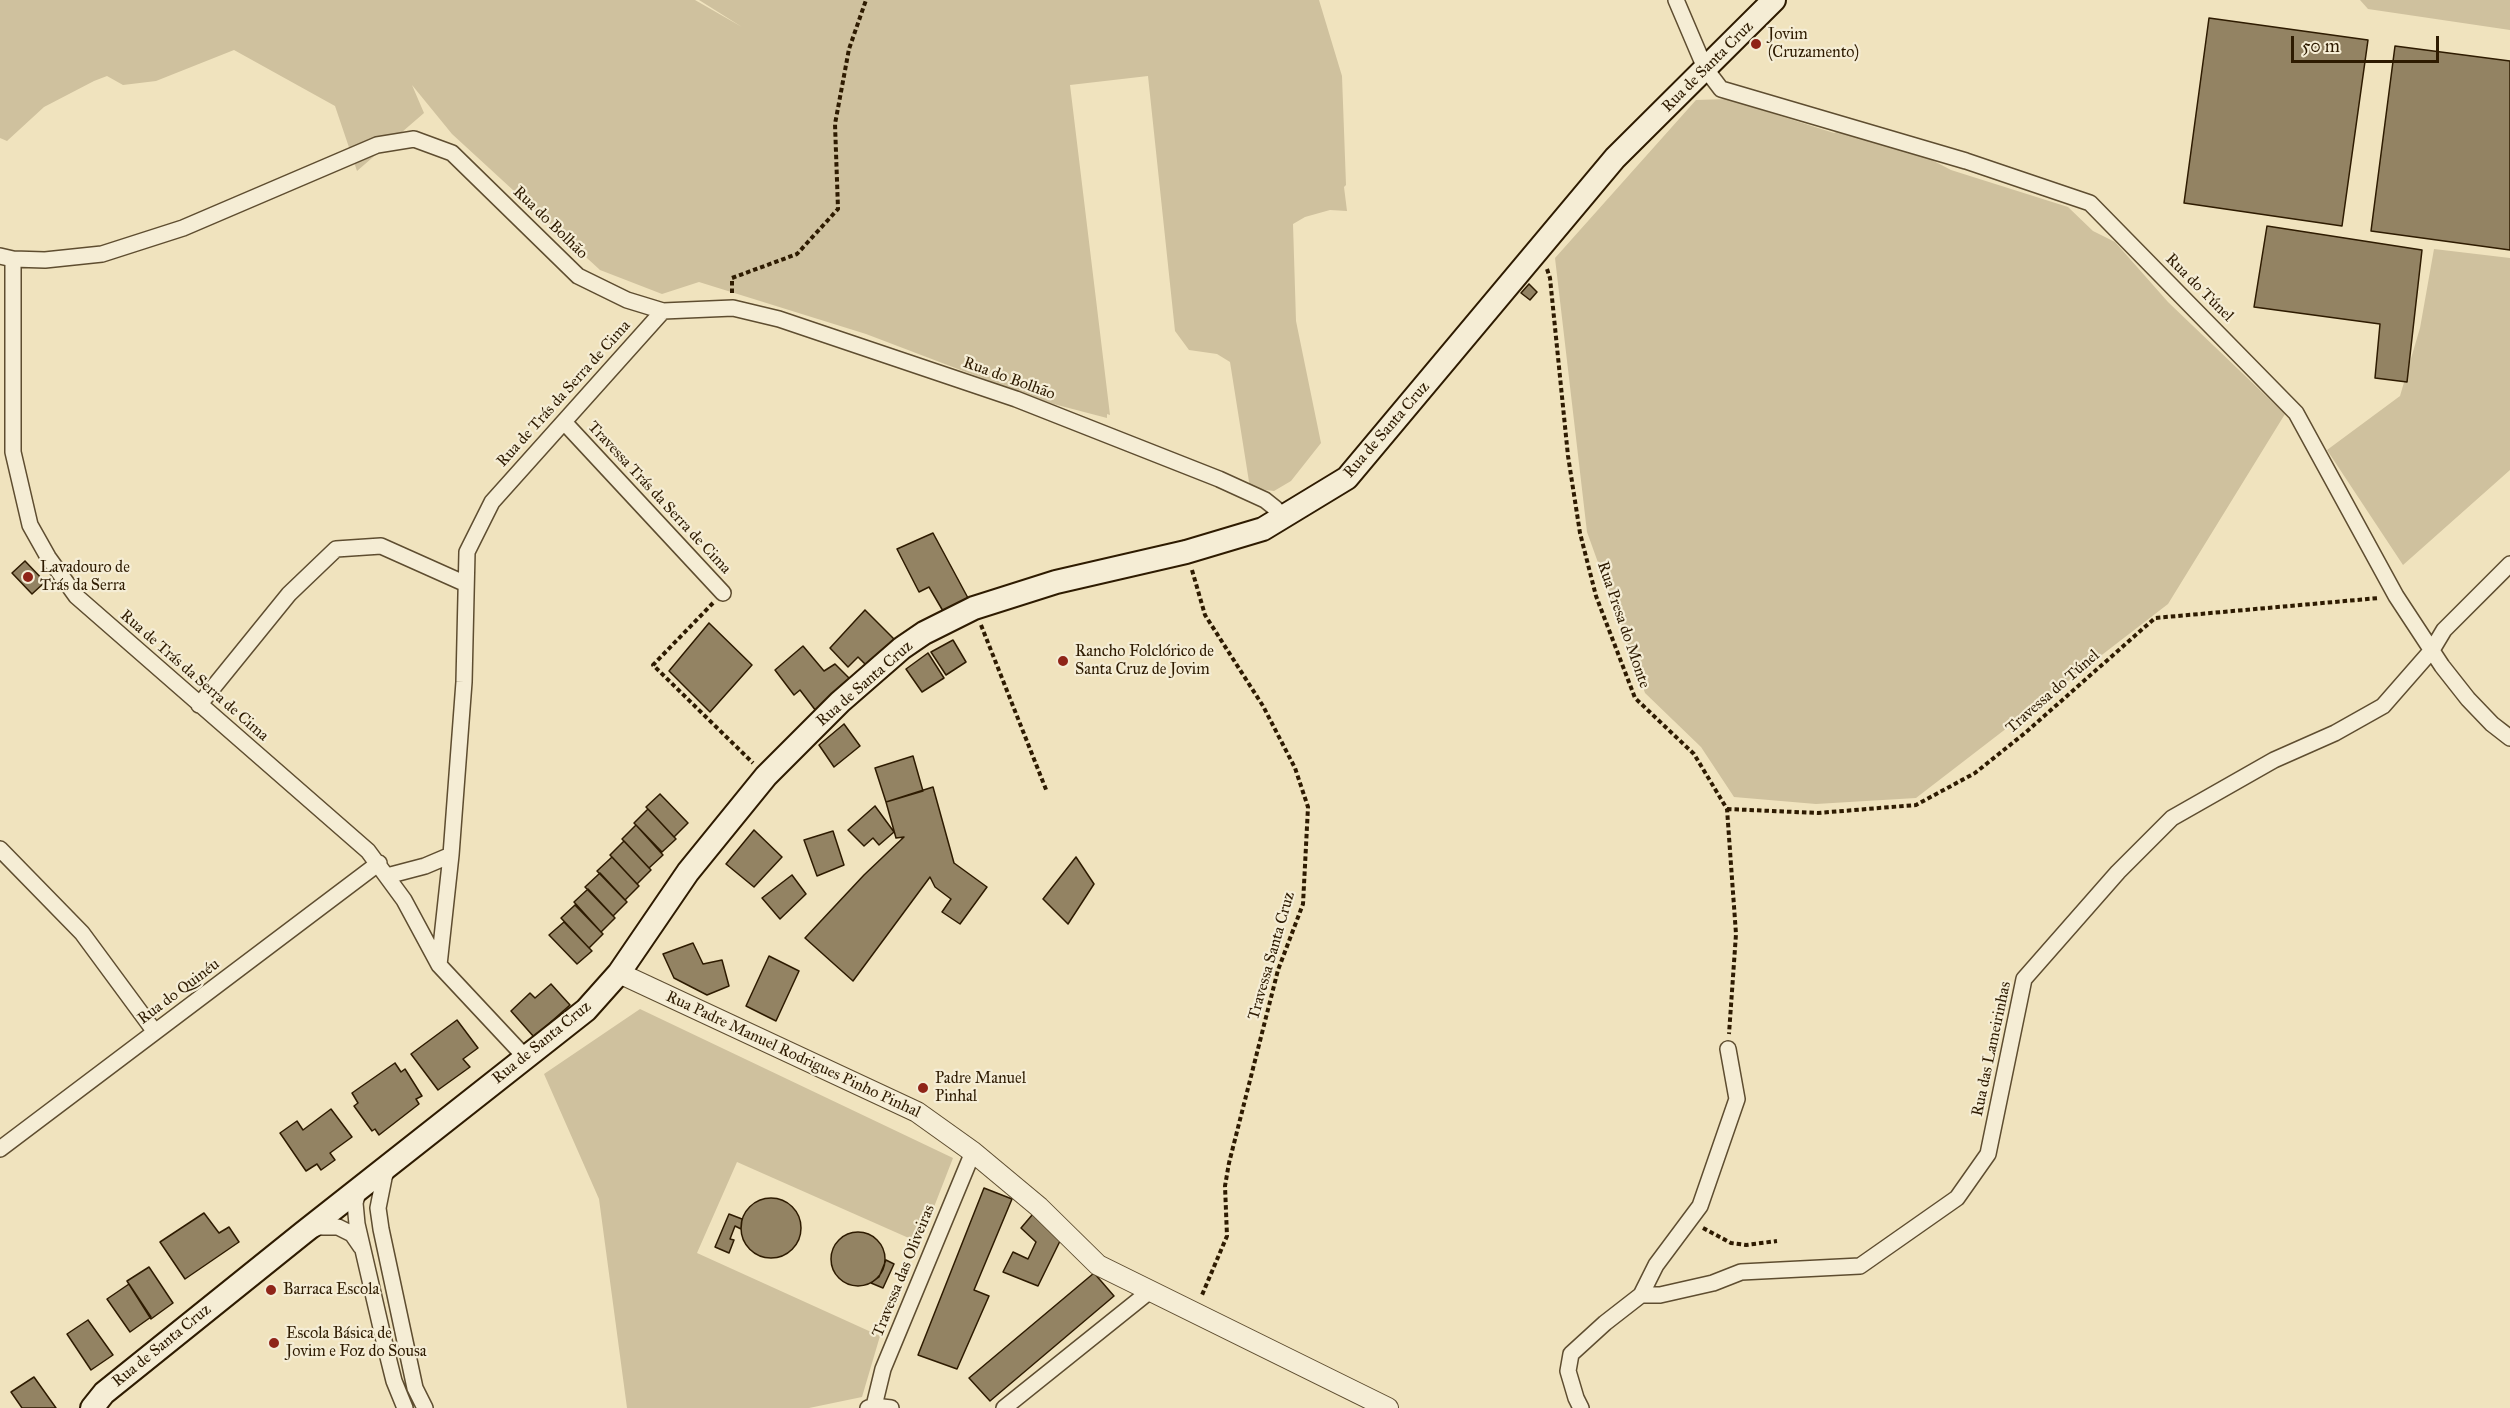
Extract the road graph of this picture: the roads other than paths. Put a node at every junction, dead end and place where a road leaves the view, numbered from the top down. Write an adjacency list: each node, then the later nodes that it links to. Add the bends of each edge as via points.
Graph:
1 (1676, 0): 3 (street, Rua do Túnel)
2 (1774, 0): 3 (main road, Rua de Santa Cruz)
3 (1706, 68): 7 (main road, Rua de Santa Cruz, via 1615,158 1347,478); 11 (street, Rua do Túnel, via 1721,89 2090,203 2296,413 2396,596)
4 (7, 257): 5 (street, Rua do Bolhão, via 45,260 102,254 183,228 377,145 414,139 452,153 578,276 627,300); 12 (street, Rua de Trás da Serra de Cima, via 13,452 30,525 76,596)
5 (663, 311): 6 (street, Rua de Trás da Serra de Cima); 7 (street, Rua do Bolhão, via 733,308 779,319 1016,399 1219,478 1265,500)
6 (564, 423): 9 (street, Rua de Trás da Serra de Cima, via 492,502 467,552); 10 (street, Travessa Trás da Serra de Cima)
7 (1282, 518): 18 (main road, Rua de Santa Cruz, via 1263,529 1186,552 1056,582 974,608 902,648 840,702 766,776 688,872)
8 (2510, 564): 11 (street, Rua das Lameirinhas, via 2444,630)
9 (466, 584): 12 (street, via 381,546 336,549 289,594); 15 (street, Rua de Trás da Serra de Cima, via 464,682)
10 (723, 593)
11 (2432, 650): 13 (street, Rua do Túnel, via 2468,699); 30 (street, Rua das Lameirinhas, via 2383,706 2274,760 2172,818 2118,872 2024,979 1988,1154 1957,1198 1860,1266 1741,1272 1713,1283)
12 (199, 705): 16 (street, Rua de Trás da Serra de Cima, via 368,851)
13 (2510, 738)
14 (0, 849): 19 (street, via 82,933)
15 (452, 855): 16 (street, via 424,866); 17 (street, Rua de Trás da Serra de Cima)
16 (383, 870): 17 (street, Rua de Trás da Serra de Cima); 19 (street, Rua do Quinéu)
17 (439, 965): 21 (street, Rua de Trás da Serra de Cima)
18 (619, 973): 21 (main road, Rua de Santa Cruz, via 586,1010); 23 (street, Rua Padre Manuel Rodrigues Pinho Pinhal, via 917,1112)
19 (155, 1032): 22 (street, Rua do Quinéu)
20 (1728, 1049): 30 (street, via 1737,1099 1701,1206 1656,1265)
21 (526, 1058): 24 (main road, Rua de Santa Cruz)
22 (0, 1149)
23 (973, 1152): 29 (street, Rua Padre Manuel Rodrigues Pinho Pinhal, via 1040,1207 1098,1264); 31 (street, Travessa das Oliveiras)
24 (389, 1165): 25 (main road, Rua de Santa Cruz); 26 (street, via 378,1208)
25 (352, 1198): 26 (street, via 374,1214); 27 (main road, Rua de Santa Cruz); 28 (street)
26 (381, 1229): 34 (street, via 415,1388)
27 (303, 1233): 28 (street, via 320,1227 338,1227 352,1234); 32 (main road, Rua de Santa Cruz, via 104,1393)
28 (363, 1249): 33 (street, via 394,1381)
29 (1150, 1291): 36 (street); 37 (street, Rua Padre Manuel Rodrigues Pinho Pinhal)
30 (1641, 1295): 38 (street, via 1571,1354 1568,1371)
31 (871, 1407): 35 (street)
32 (92, 1408)
33 (405, 1408)
34 (425, 1408)
35 (891, 1408)
36 (1004, 1408)
37 (1388, 1408)
38 (1581, 1408)

